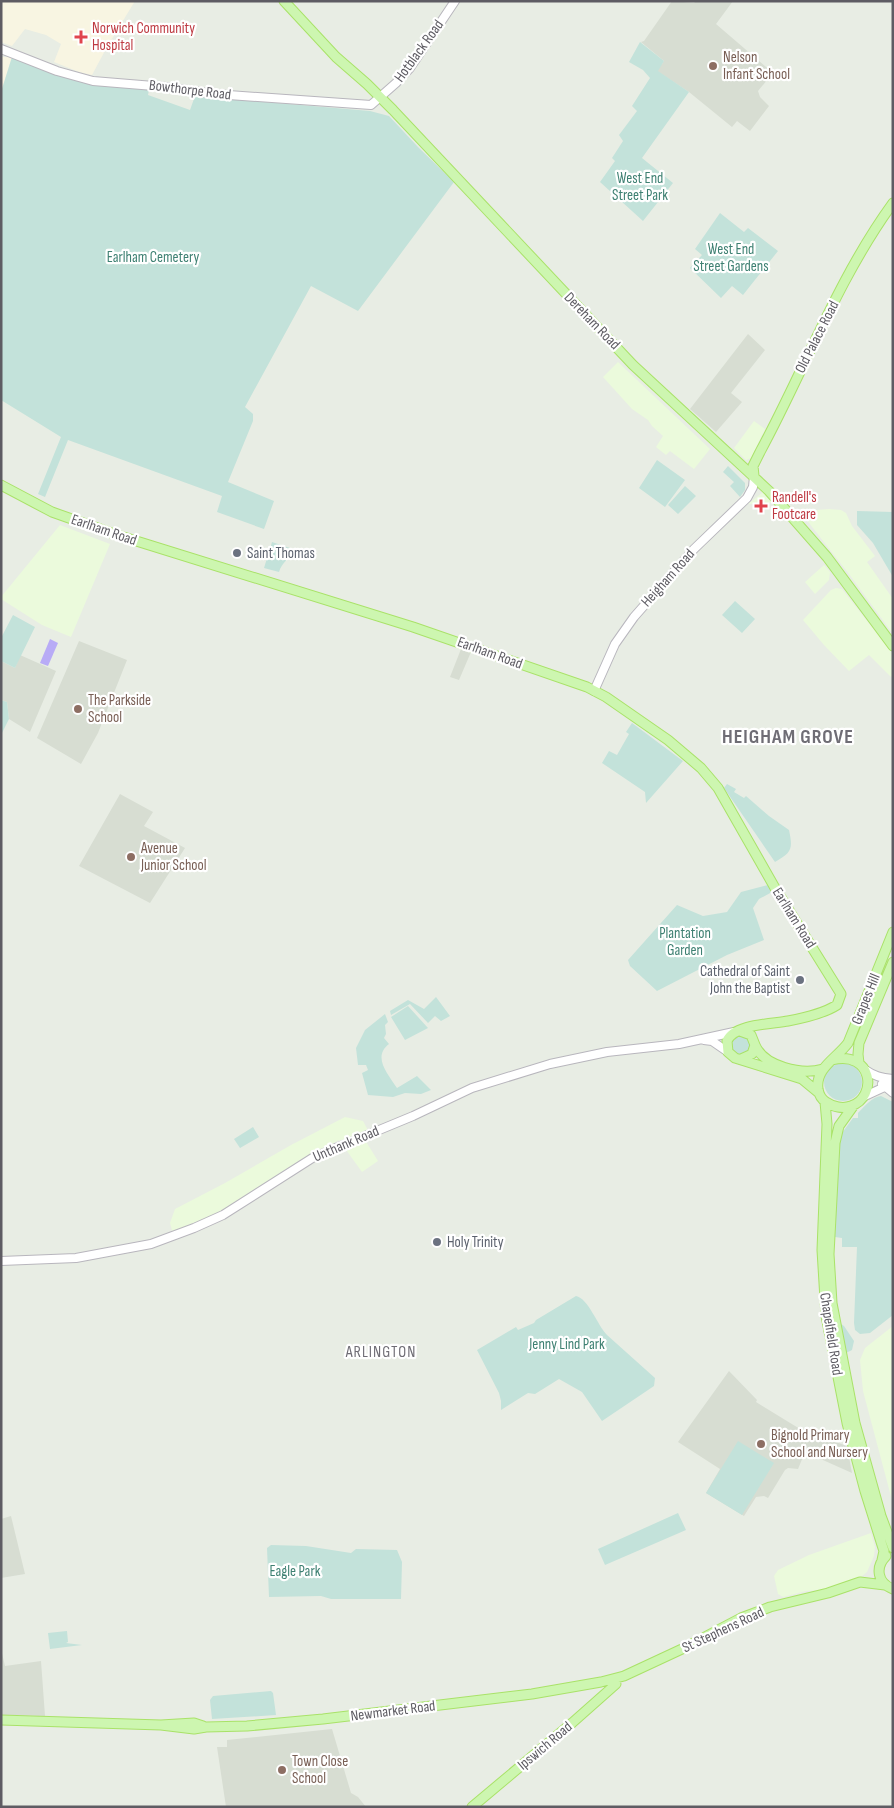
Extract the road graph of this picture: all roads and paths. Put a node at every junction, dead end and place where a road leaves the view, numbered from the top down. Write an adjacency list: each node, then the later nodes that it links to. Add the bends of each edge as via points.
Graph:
1 (284, 1): 4 (main road, Dereham Road, via 336,57)
2 (455, 1): 4 (street, Hotblack Road, via 410,68)
3 (1, 49): 4 (street, Bowthorpe Road, via 93,81 368,105)
4 (381, 98): 6 (main road, Dereham Road, via 633,364)
5 (893, 203): 6 (main road, Old Palace Road, via 849,272 753,466)
6 (754, 476): 8 (main road, Dereham Road, via 827,558); 9 (street, Heigham Road, via 747,498 694,549 634,616 615,644)
7 (1, 485): 9 (main road, Earlham Road, via 52,512 117,535 404,624)
8 (893, 646)
9 (594, 691): 12 (main road, Earlham Road, via 668,740 701,768 718,788 778,893 840,990)
10 (893, 932): 19 (main road, Grapes Hill, via 848,1044)
11 (893, 962): 20 (main road, Grapes Hill, via 859,1043)
12 (839, 1001): 13 (main road, Unthank Road, via 818,1014)
13 (770, 1023): 14 (main road, Unthank Road); 16 (main road, via 759,1031)
14 (737, 1031): 15 (street, Unthank Road); 16 (main road, via 751,1035); 17 (main road, via 727,1041)
15 (699, 1039): 17 (street, via 712,1041); 30 (street, Unthank Road, via 550,1064 472,1088 314,1157 224,1215 151,1244 76,1258)
16 (755, 1044): 18 (main road, via 752,1054); 21 (main road, via 769,1062 800,1071)
17 (728, 1052): 18 (main road)
18 (741, 1059): 25 (main road, via 802,1079)
19 (832, 1060): 20 (main road, via 842,1057); 21 (main road)
20 (862, 1066): 22 (street); 29 (main road, via 868,1084)
21 (822, 1069): 25 (main road)
22 (873, 1076): 23 (street); 24 (street)
23 (893, 1079)
24 (886, 1086): 26 (street); 27 (street); 29 (street)
25 (819, 1093): 28 (main road)
26 (893, 1093)
27 (893, 1098)
28 (825, 1102): 29 (main road, via 839,1108); 33 (main road, Chapelfield Road, via 828,1124 822,1250 825,1308 847,1423 884,1551)
29 (858, 1102): 31 (main road, Chapelfield Road, via 838,1126 835,1143 829,1254 832,1303 855,1423)
30 (1, 1261)
31 (893, 1548)
32 (893, 1553): 33 (main road)
33 (882, 1560): 34 (main road)
34 (878, 1570): 35 (main road, St Stephens Road); 36 (main road, via 881,1581)
35 (863, 1582): 36 (main road, St Stephens Road); 37 (main road, St Stephens Road, via 741,1618)
36 (889, 1587)
37 (642, 1667): 38 (main road, St Stephens Road); 38 (main road, St Stephens Road, via 622,1683)
38 (619, 1678): 39 (main road, St Stephens Road); 41 (main road, Ipswich Road)
39 (600, 1680): 40 (main road, Newmarket Road, via 532,1694 247,1726)
40 (1, 1720)
41 (472, 1807)

